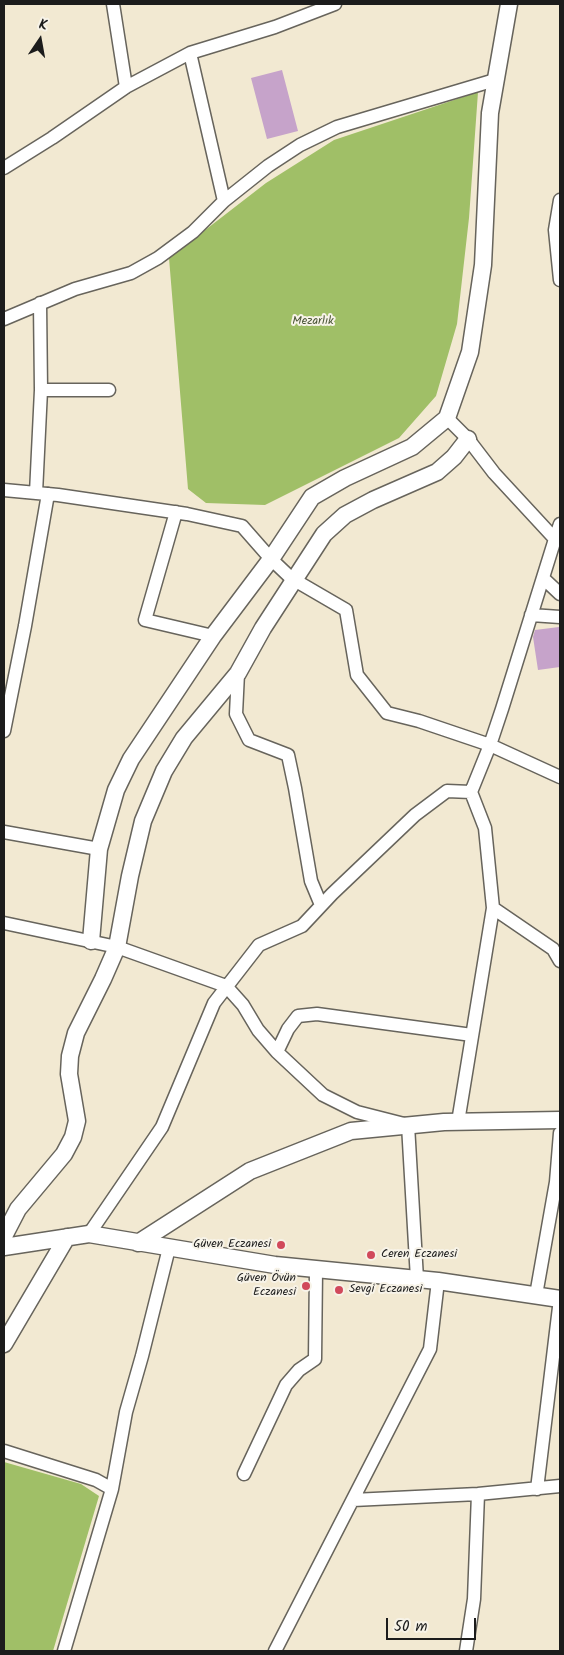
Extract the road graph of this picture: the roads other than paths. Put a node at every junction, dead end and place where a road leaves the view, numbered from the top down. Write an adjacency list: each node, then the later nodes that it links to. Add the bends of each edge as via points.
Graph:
1 (113, 4): 6 (street)
2 (335, 4): 4 (street, via 275,27)
3 (509, 4): 5 (street)
4 (190, 53): 6 (street); 9 (street)
5 (496, 80): 9 (street, via 337,127 300,145); 15 (street, via 490,113 482,275 470,352)
6 (126, 87): 7 (street)
7 (4, 168)
8 (560, 200): 10 (street, via 555,230)
9 (224, 201): 11 (street, via 193,232 138,269)
10 (560, 280)
11 (40, 302): 12 (street); 13 (street)
12 (4, 319)
13 (41, 390): 14 (street); 18 (street)
14 (109, 390)
15 (447, 418): 16 (street); 22 (street, via 412,447 312,497)
16 (468, 439): 21 (street, via 494,473); 24 (street, via 437,472 344,515 324,534)
17 (4, 490): 18 (street)
18 (42, 493): 19 (street); 30 (street, via 25,626)
19 (176, 512): 22 (street, via 242,526); 28 (street, via 145,620)
20 (560, 524): 21 (street)
21 (555, 539): 23 (street)
22 (271, 559): 24 (street); 28 (street)
23 (543, 578): 25 (street); 26 (street)
24 (294, 580): 29 (street); 31 (street, via 346,610 357,675 387,713)
25 (560, 594)
26 (531, 615): 27 (street); 31 (street)
27 (560, 617)
28 (213, 636): 35 (street, via 131,759 116,790)
29 (238, 673): 36 (street, via 236,714 249,740 288,755 310,881); 41 (street, via 184,738 164,771 143,821)
30 (4, 731)
31 (490, 745): 32 (street); 33 (street)
32 (560, 777)
33 (471, 792): 36 (street, via 447,791 416,815); 37 (street, via 485,828)
34 (4, 832): 35 (street)
35 (99, 849): 39 (street)
36 (321, 905): 43 (street, via 302,926 259,945)
37 (493, 908): 40 (street); 44 (street)
38 (4, 923): 39 (street)
39 (91, 941): 41 (street)
40 (557, 945): 42 (street)
41 (117, 947): 43 (street); 51 (street, via 76,1033 70,1056 69,1074 77,1121 73,1137 64,1154 18,1209)
42 (560, 961)
43 (226, 986): 45 (street); 50 (street, via 214,1002 162,1127)
44 (472, 1035): 45 (street, via 317,1014 298,1016); 47 (street)
45 (277, 1052): 48 (street, via 324,1095 357,1112)
46 (560, 1120): 47 (street)
47 (458, 1122): 48 (street)
48 (408, 1125): 53 (street, via 351,1131 250,1170); 57 (street)
49 (560, 1133): 59 (street, via 556,1182)
50 (89, 1234): 52 (street); 53 (street)
51 (4, 1236)
52 (67, 1237): 54 (street); 61 (street)
53 (138, 1244): 55 (street)
54 (4, 1247)
55 (168, 1248): 56 (street); 65 (street, via 126,1412)
56 (316, 1270): 57 (street); 63 (street, via 315,1359 286,1385)
57 (417, 1279): 58 (street)
58 (438, 1281): 59 (street); 68 (street, via 430,1349)
59 (536, 1294): 60 (street)
60 (560, 1299): 66 (street)
61 (4, 1344)
62 (4, 1451): 65 (street, via 96,1480)
63 (244, 1474)
64 (560, 1486): 66 (street)
65 (112, 1489): 69 (street)
66 (537, 1489): 67 (street)
67 (478, 1494): 68 (street); 71 (street, via 474,1599)
68 (353, 1500): 70 (street)
69 (64, 1651)
70 (275, 1651)
71 (466, 1651)

